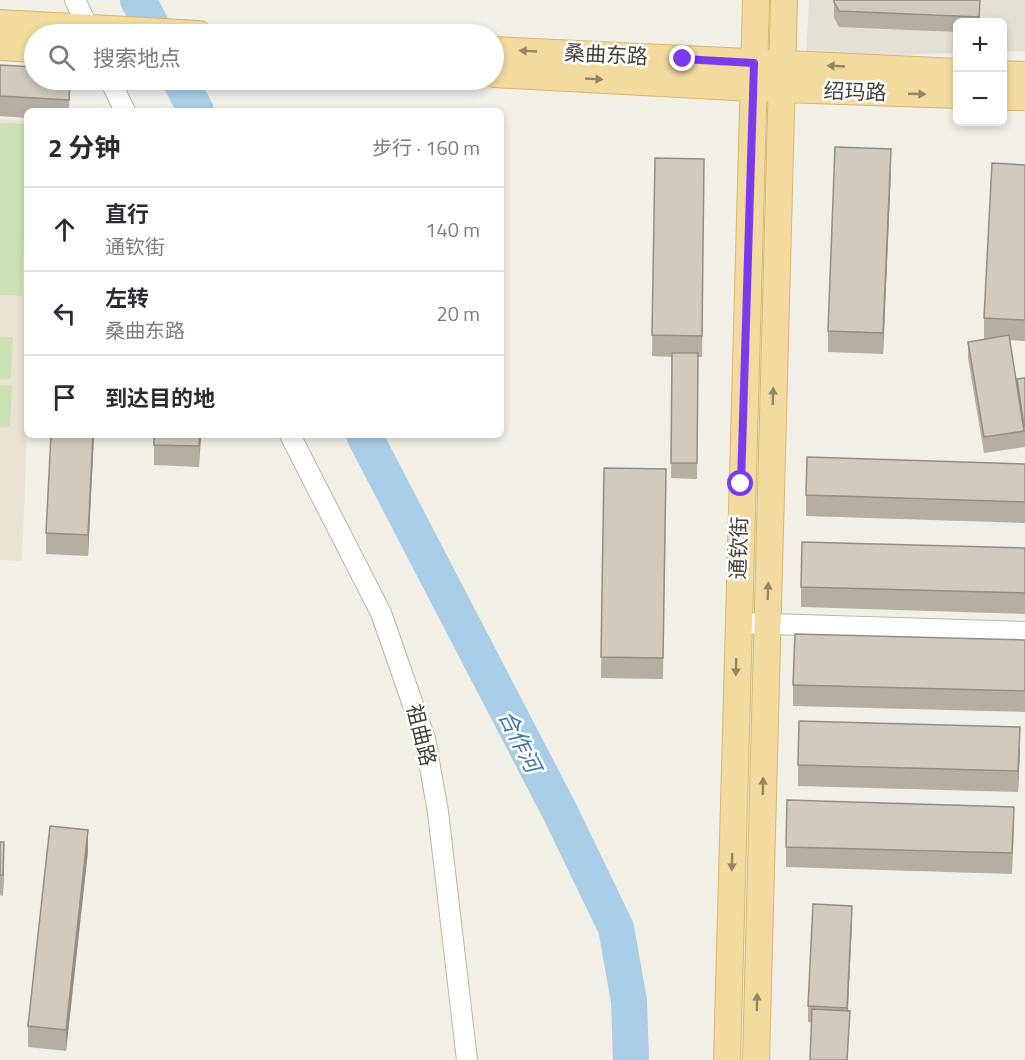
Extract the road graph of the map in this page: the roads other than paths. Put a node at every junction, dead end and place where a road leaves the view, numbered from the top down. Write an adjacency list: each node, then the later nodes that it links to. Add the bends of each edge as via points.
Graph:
1 (75, 0): 5 (street)
2 (756, 0): 10 (main road, 通钦街)
3 (784, 0): 15 (main road)
4 (0, 23): 6 (main road)
5 (93, 24)
6 (24, 25)
7 (0, 47): 8 (main road)
8 (24, 48)
9 (504, 50): 10 (main road, 桑曲东路, one-way to 9)
10 (754, 63): 15 (main road, 绍玛路); 16 (main road, 通钦街)
11 (953, 72): 15 (main road, 绍玛路, one-way to 15)
12 (1007, 74): 14 (main road)
13 (504, 75): 16 (main road, 桑曲东路, one-way to 16)
14 (1025, 75)
15 (782, 77): 16 (main road, 绍玛路); 18 (main road, 绍玛路, one-way to 18); 24 (main road, one-way to 15)
16 (753, 88): 23 (main road, 通钦街)
17 (115, 90): 21 (street)
18 (953, 95)
19 (1007, 97): 20 (main road)
20 (1025, 98)
21 (124, 108)
22 (292, 438): 26 (street, 祖曲路, via 381,614 425,739 438,812)
23 (737, 623): 24 (street); 27 (main road, 通钦街, one-way to 27)
24 (767, 624): 25 (street); 28 (main road, one-way to 24)
25 (1025, 632)
26 (467, 1060)
27 (727, 1060)
28 (756, 1060)

